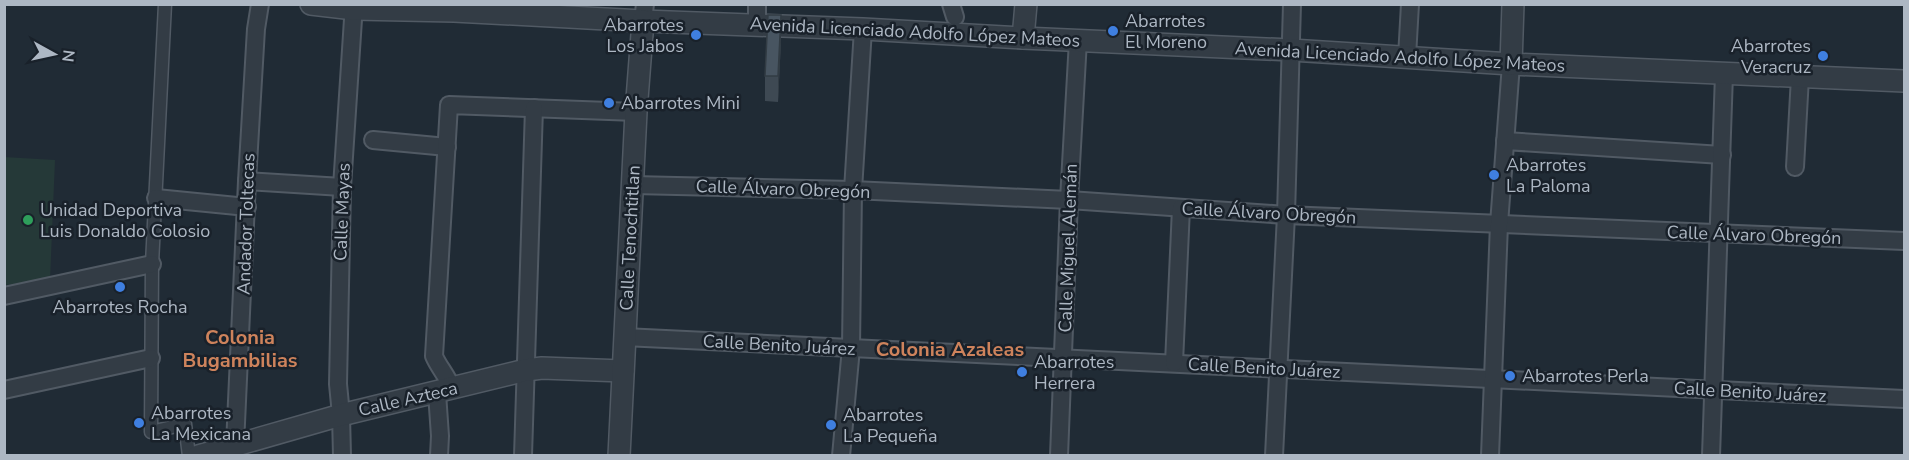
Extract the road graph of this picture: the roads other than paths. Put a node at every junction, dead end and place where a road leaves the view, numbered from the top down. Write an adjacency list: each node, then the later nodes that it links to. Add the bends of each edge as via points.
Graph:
1 (165, 4): 33 (street)
2 (260, 4): 29 (street, Andador Toltecas)
3 (311, 4): 8 (street, Avenida Licenciado Adolfo López Mateos)
4 (1026, 4): 14 (street)
5 (1292, 4): 16 (street)
6 (1410, 4): 17 (street)
7 (1513, 4): 18 (street)
8 (354, 7): 9 (street, Avenida Licenciado Adolfo López Mateos); 31 (street, Calle Mayas)
9 (454, 8): 10 (street, Avenida Licenciado Adolfo López Mateos)
10 (552, 11): 11 (street, Avenida Licenciado Adolfo López Mateos)
11 (644, 13): 12 (street, Avenida Licenciado Adolfo López Mateos); 23 (street, Calle Tenochtitlan)
12 (757, 15): 13 (street, Avenida Licenciado Adolfo López Mateos)
13 (863, 29): 14 (street, Avenida Licenciado Adolfo López Mateos); 32 (street)
14 (1023, 38): 15 (street, Avenida Licenciado Adolfo López Mateos)
15 (1078, 40): 16 (street, Avenida Licenciado Adolfo López Mateos); 34 (street, Calle Miguel Alemán)
16 (1291, 50): 17 (street, Avenida Licenciado Adolfo López Mateos); 37 (street)
17 (1407, 57): 18 (street, Avenida Licenciado Adolfo López Mateos)
18 (1511, 64): 19 (street, Avenida Licenciado Adolfo López Mateos); 25 (street)
19 (1724, 74): 20 (street, Avenida Licenciado Adolfo López Mateos); 27 (street)
20 (1800, 77): 21 (street, Avenida Licenciado Adolfo López Mateos); 28 (street)
21 (1905, 81)
22 (534, 108): 23 (street); 26 (street, via 449,105); 49 (street)
23 (636, 112): 30 (street, Calle Tenochtitlan)
24 (373, 140): 26 (street)
25 (1505, 141): 27 (street); 38 (street)
26 (447, 147): 54 (street, via 434,356 448,377)
27 (1722, 155): 39 (street)
28 (1795, 167)
29 (247, 181): 31 (street); 35 (street, Andador Toltecas)
30 (633, 184): 32 (street, Calle Álvaro Obregón); 43 (street, Calle Tenochtitlan)
31 (342, 188): 56 (street, Calle Mayas, via 338,384)
32 (853, 190): 34 (street, Calle Álvaro Obregón); 44 (street)
33 (156, 198): 35 (street); 41 (street)
34 (1069, 200): 36 (street, Calle Álvaro Obregón); 46 (street, Calle Miguel Alemán)
35 (247, 207): 57 (street, Andador Toltecas)
36 (1180, 208): 37 (street, Calle Álvaro Obregón); 47 (street)
37 (1286, 215): 38 (street, Calle Álvaro Obregón); 48 (street)
38 (1499, 224): 39 (street, Calle Álvaro Obregón); 51 (street)
39 (1719, 233): 40 (street, Calle Álvaro Obregón); 53 (street)
40 (1905, 241)
41 (152, 264): 42 (street); 45 (street)
42 (4, 296)
43 (624, 337): 44 (street, Calle Benito Juárez); 50 (street, Calle Tenochtitlan)
44 (851, 348): 46 (street, Calle Benito Juárez); 64 (street)
45 (151, 358): 52 (street); 58 (street, via 151,432 185,424)
46 (1063, 358): 47 (street, Calle Benito Juárez); 65 (street, Calle Miguel Alemán)
47 (1174, 363): 48 (street, Calle Benito Juárez)
48 (1280, 369): 51 (street, Calle Benito Juárez); 66 (street)
49 (526, 370): 50 (street, Calle Azteca); 54 (street, Calle Azteca); 62 (street)
50 (622, 371): 63 (street, Calle Tenochtitlan)
51 (1493, 379): 53 (street, Calle Benito Juárez); 67 (street)
52 (4, 390)
53 (1714, 390): 55 (street, Calle Benito Juárez); 68 (street)
54 (444, 391): 56 (street, Calle Azteca); 61 (street)
55 (1905, 399)
56 (341, 415): 57 (street, Calle Azteca); 60 (street, Calle Mayas)
57 (236, 445): 59 (street, Calle Azteca)
58 (189, 456)
59 (198, 456)
60 (342, 456)
61 (439, 456)
62 (523, 456)
63 (619, 456)
64 (841, 456)
65 (1059, 456)
66 (1274, 456)
67 (1490, 456)
68 (1711, 456)

